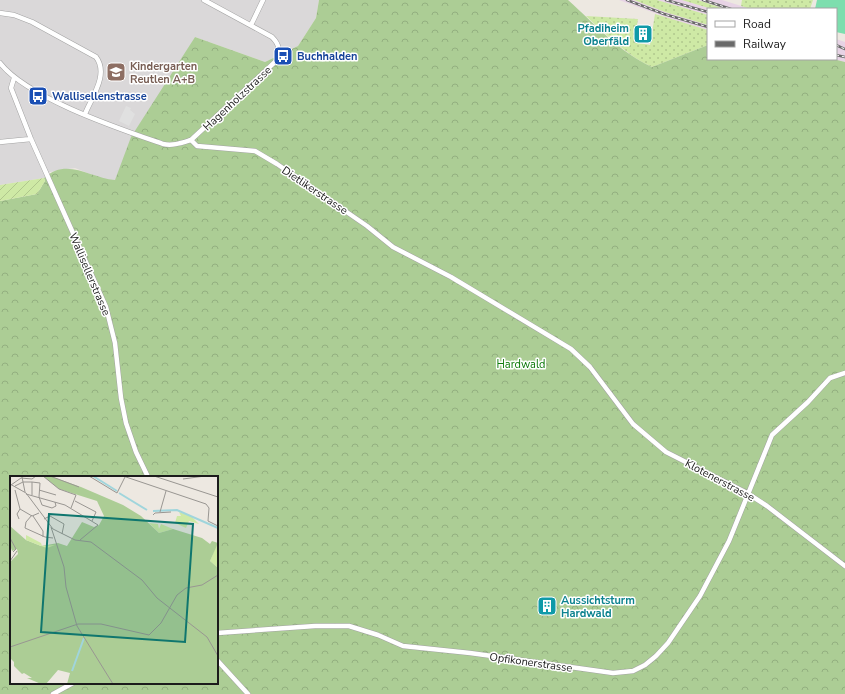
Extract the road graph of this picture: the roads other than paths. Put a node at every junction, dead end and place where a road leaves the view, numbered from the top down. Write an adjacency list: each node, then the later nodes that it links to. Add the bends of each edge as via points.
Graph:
1 (204, 0): 4 (street, Hagenholzstrasse)
2 (264, 0): 4 (street)
3 (0, 13): 7 (street, via 32,22 96,57 101,66 101,74)
4 (251, 25): 9 (street, Hagenholzstrasse, via 276,41 279,50 276,61)
5 (0, 63): 6 (street)
6 (14, 78): 7 (street, via 39,93); 8 (street, Wallisellerstrasse, via 11,88)
7 (85, 114): 9 (street, via 163,144 171,145)
8 (31, 139): 10 (street); 13 (street, Wallisellerstrasse, via 106,307 115,343 126,423)
9 (191, 140): 12 (street, Dietlikerstrasse, via 197,146 254,151 276,164 367,226 393,247 451,277 571,349)
10 (0, 142)
11 (845, 373): 14 (street, Opfikonerstrasse, via 830,378 772,435)
12 (605, 385): 14 (street, Klotenerstrasse, via 633,424 666,452)
13 (148, 476)
14 (747, 494): 15 (street, Klotenerstrasse, via 767,506); 16 (street, Opfikonerstrasse, via 728,541 700,596 662,651 633,671 614,673 403,646 349,626)
15 (845, 566)
16 (218, 633)
17 (218, 661): 20 (street)
18 (71, 684): 19 (street)
19 (53, 694)
20 (248, 694)

